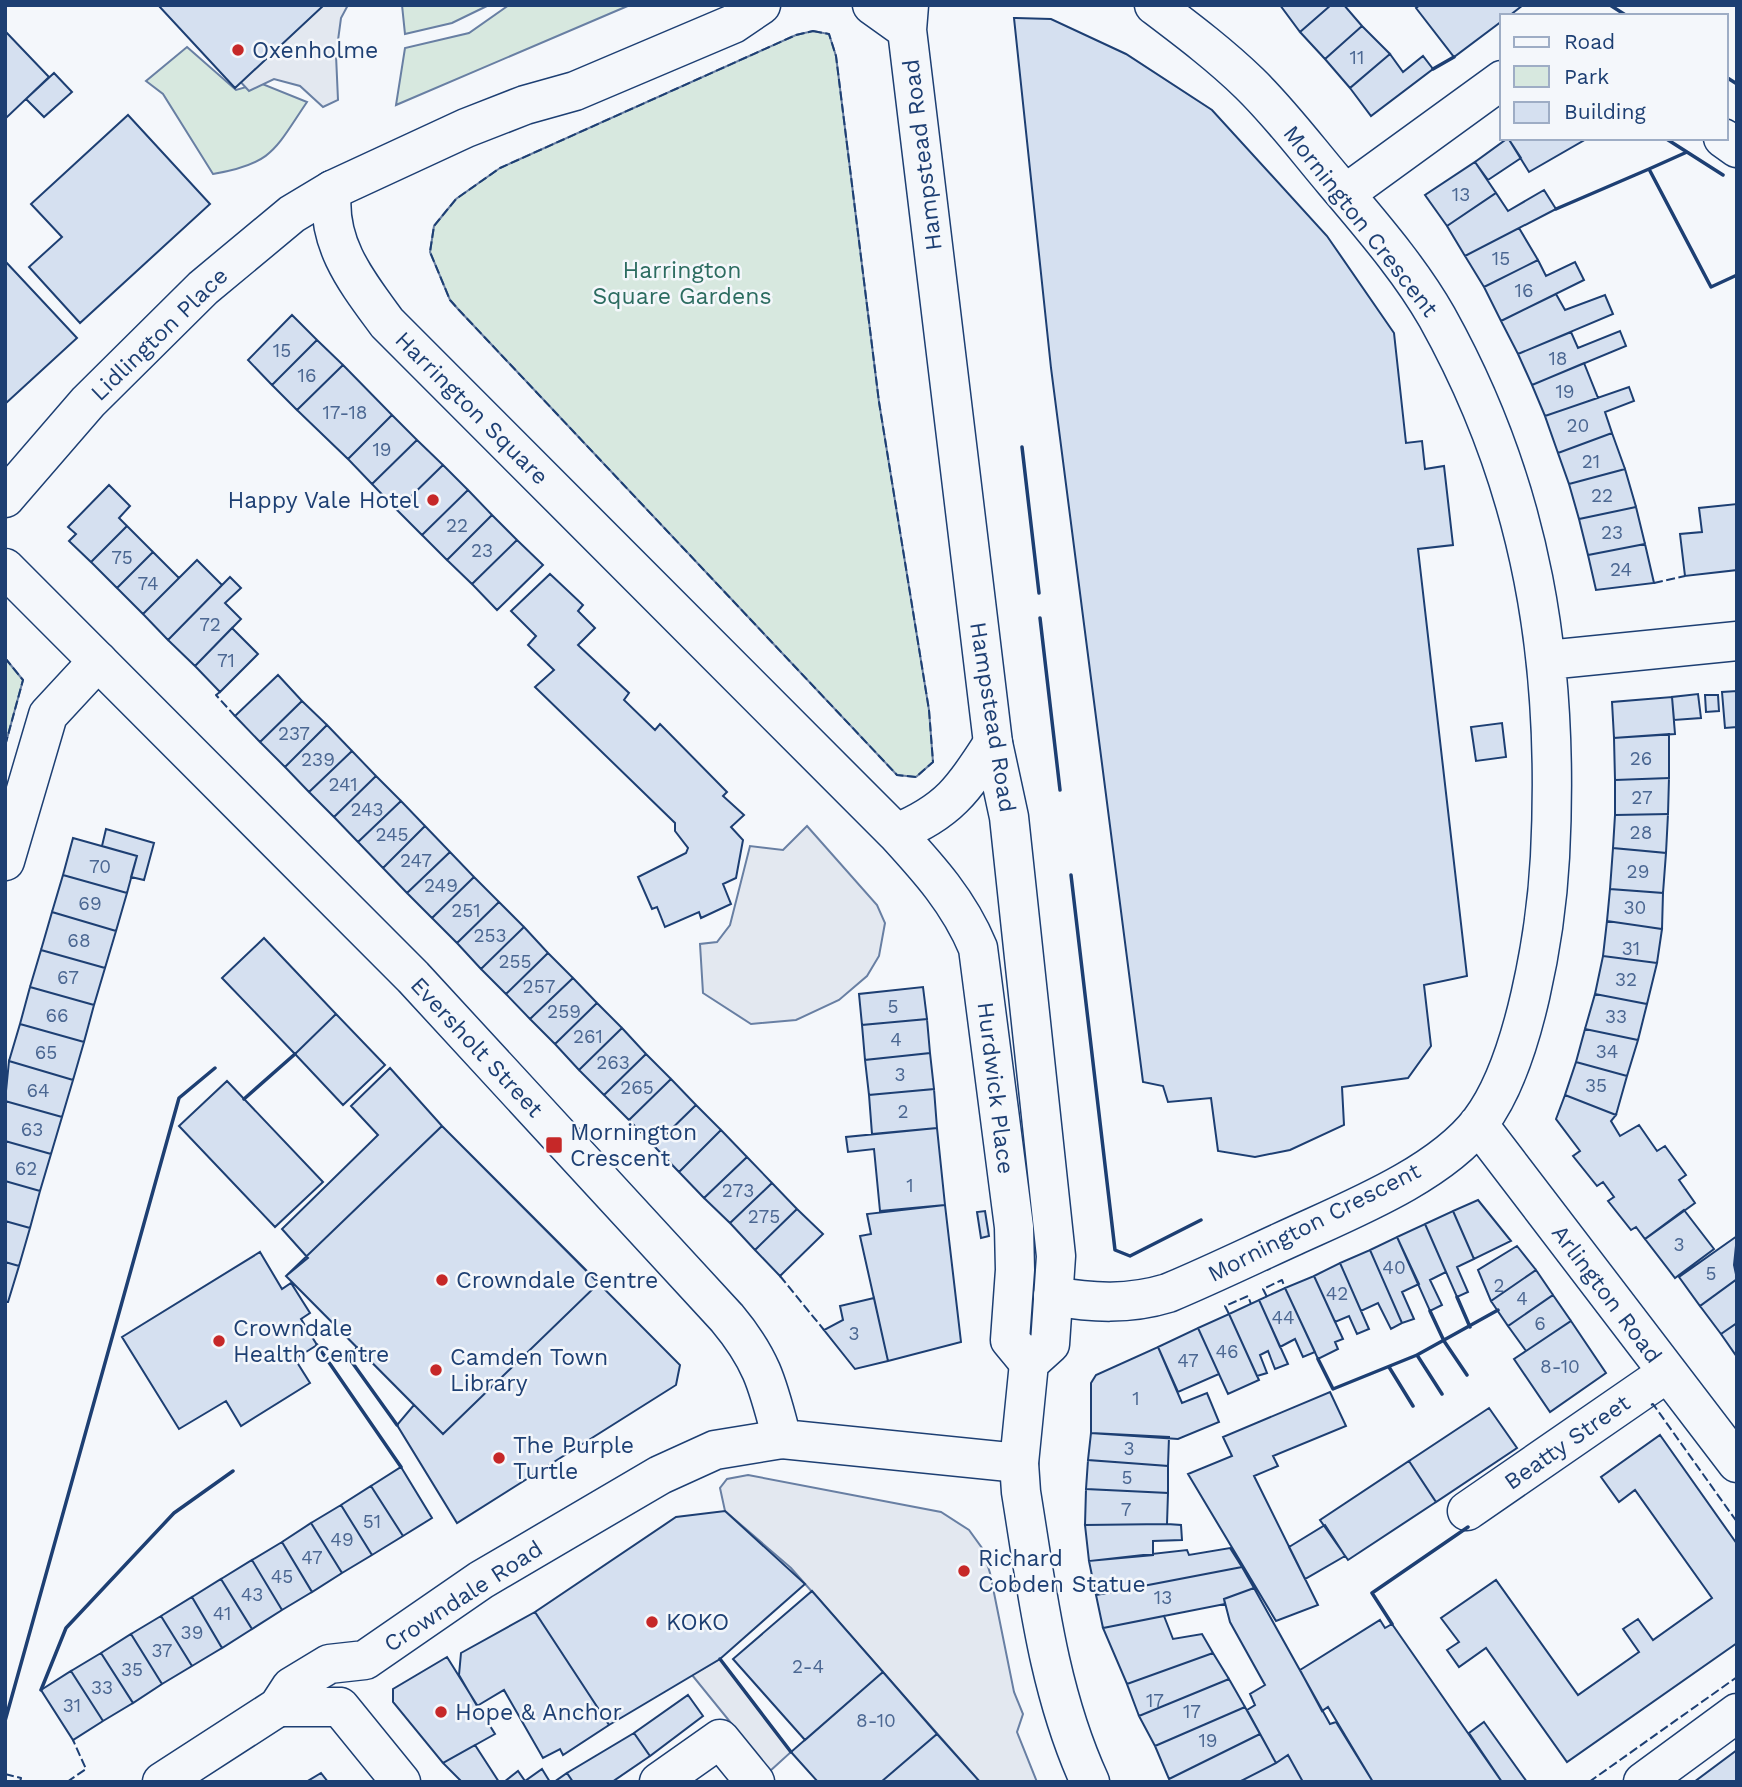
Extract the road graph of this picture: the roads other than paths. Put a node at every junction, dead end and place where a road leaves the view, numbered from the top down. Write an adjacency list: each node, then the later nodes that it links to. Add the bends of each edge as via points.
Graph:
1 (761, 5): 6 (main road, via 733,23 575,91 466,128)
2 (872, 5): 4 (main road)
3 (1154, 5): 7 (main road, Mornington Crescent, via 1249,83)
4 (908, 17): 13 (main road, Hampstead Road)
5 (1500, 81): 7 (main road)
6 (332, 190): 8 (main road, Lidlington Place, via 292,214 203,288 88,402); 14 (main road, Harrington Square, via 329,213 348,270 387,323)
7 (1345, 194): 12 (main road, Mornington Crescent, via 1435,314 1480,404 1522,524)
8 (5, 498)
9 (5, 568): 11 (main road, Eversholt Street)
10 (1737, 640): 12 (main road)
11 (98, 660): 15 (main road, via 48,715); 20 (main road, Eversholt Street, via 413,977 727,1318 765,1374)
12 (1547, 660): 16 (main road, Mornington Crescent, via 1552,814 1545,925 1508,1066)
13 (993, 743): 14 (main road, via 963,788 939,811); 17 (main road, Hampstead Road, via 1009,817 1046,1160 1056,1256)
14 (896, 833): 18 (main road, Hurdwick Place, via 945,888 978,948 1014,1227 1010,1340)
15 (5, 861)
16 (1478, 1124): 17 (main road, Mornington Crescent, via 1433,1162 1393,1186 1168,1293 1138,1301 1096,1303); 19 (main road, Arlington Road)
17 (1052, 1296): 18 (main road, Hampstead Road, via 1050,1344)
18 (1029, 1363): 21 (main road)
19 (1667, 1373): 22 (main road, Arlington Road); 23 (main road, Beatty Street)
20 (782, 1439): 21 (main road, Crowndale Road); 24 (main road, Crowndale Road, via 715,1450 660,1475 481,1580)
21 (1019, 1463): 32 (main road, via 1059,1703)
22 (1737, 1463)
23 (1467, 1511)
24 (365, 1660): 25 (main road, Crowndale Road, via 329,1664 291,1687); 26 (main road)
25 (278, 1707): 26 (main road); 28 (main road, Crowndale Road)
26 (340, 1707): 29 (main road)
27 (1737, 1713): 33 (main road)
28 (162, 1782)
29 (401, 1782)
30 (659, 1782): 31 (main road, via 720,1739)
31 (755, 1782)
32 (1090, 1782)
33 (1643, 1782)

